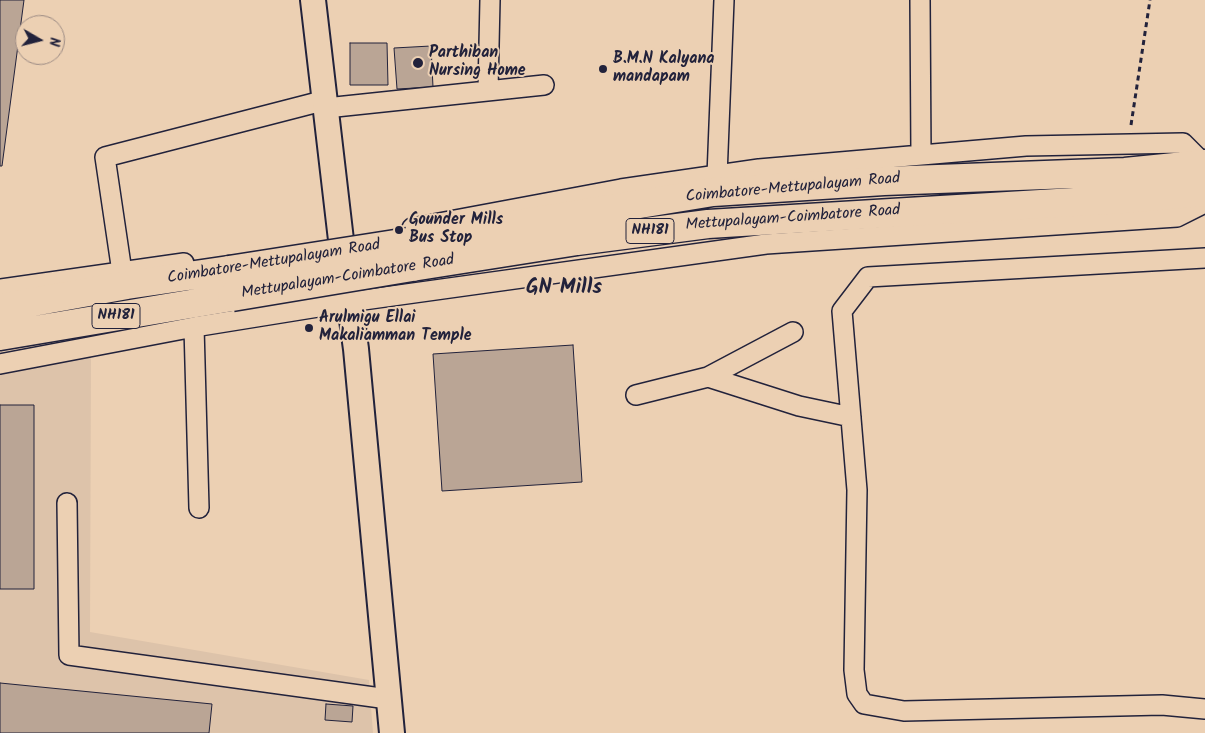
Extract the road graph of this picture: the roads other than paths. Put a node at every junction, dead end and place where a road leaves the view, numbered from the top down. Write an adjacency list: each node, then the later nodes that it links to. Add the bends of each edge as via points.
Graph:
1 (313, 0): 7 (main road)
2 (490, 0): 6 (street)
3 (724, 0): 10 (street)
4 (920, 0): 8 (street)
5 (544, 85): 6 (street)
6 (488, 90): 7 (street)
7 (326, 104): 13 (main road); 15 (street, via 105,157)
8 (921, 155): 9 (street, via 1026,146 1183,143); 10 (street, via 759,169)
9 (1205, 164): 18 (highway, Coimbatore-Mettupalayam Road / NH181, bridge, via 1124,172 884,181 713,192)
10 (717, 176): 13 (street, via 621,189)
11 (1205, 192): 21 (highway, Mettupalayam-Coimbatore Road / NH181, bridge, via 708,224 577,241)
12 (1205, 203): 17 (street, via 1177,217 766,244)
13 (341, 240): 15 (street); 17 (main road)
14 (1205, 258): 25 (street, via 868,277 842,310)
15 (122, 272): 16 (street)
16 (0, 289)
17 (349, 302): 19 (street); 28 (main road)
18 (0, 308)
19 (194, 327): 22 (street); 27 (street)
20 (793, 332): 23 (street)
21 (0, 336)
22 (0, 364)
23 (708, 377): 24 (street); 25 (street, via 799,406)
24 (636, 395)
25 (851, 417): 29 (street, via 857,490 854,670 857,694 864,704 904,711 1162,704)
26 (67, 503): 28 (street, via 69,656)
27 (199, 508)
28 (388, 699): 30 (main road)
29 (1205, 708)
30 (392, 733)

